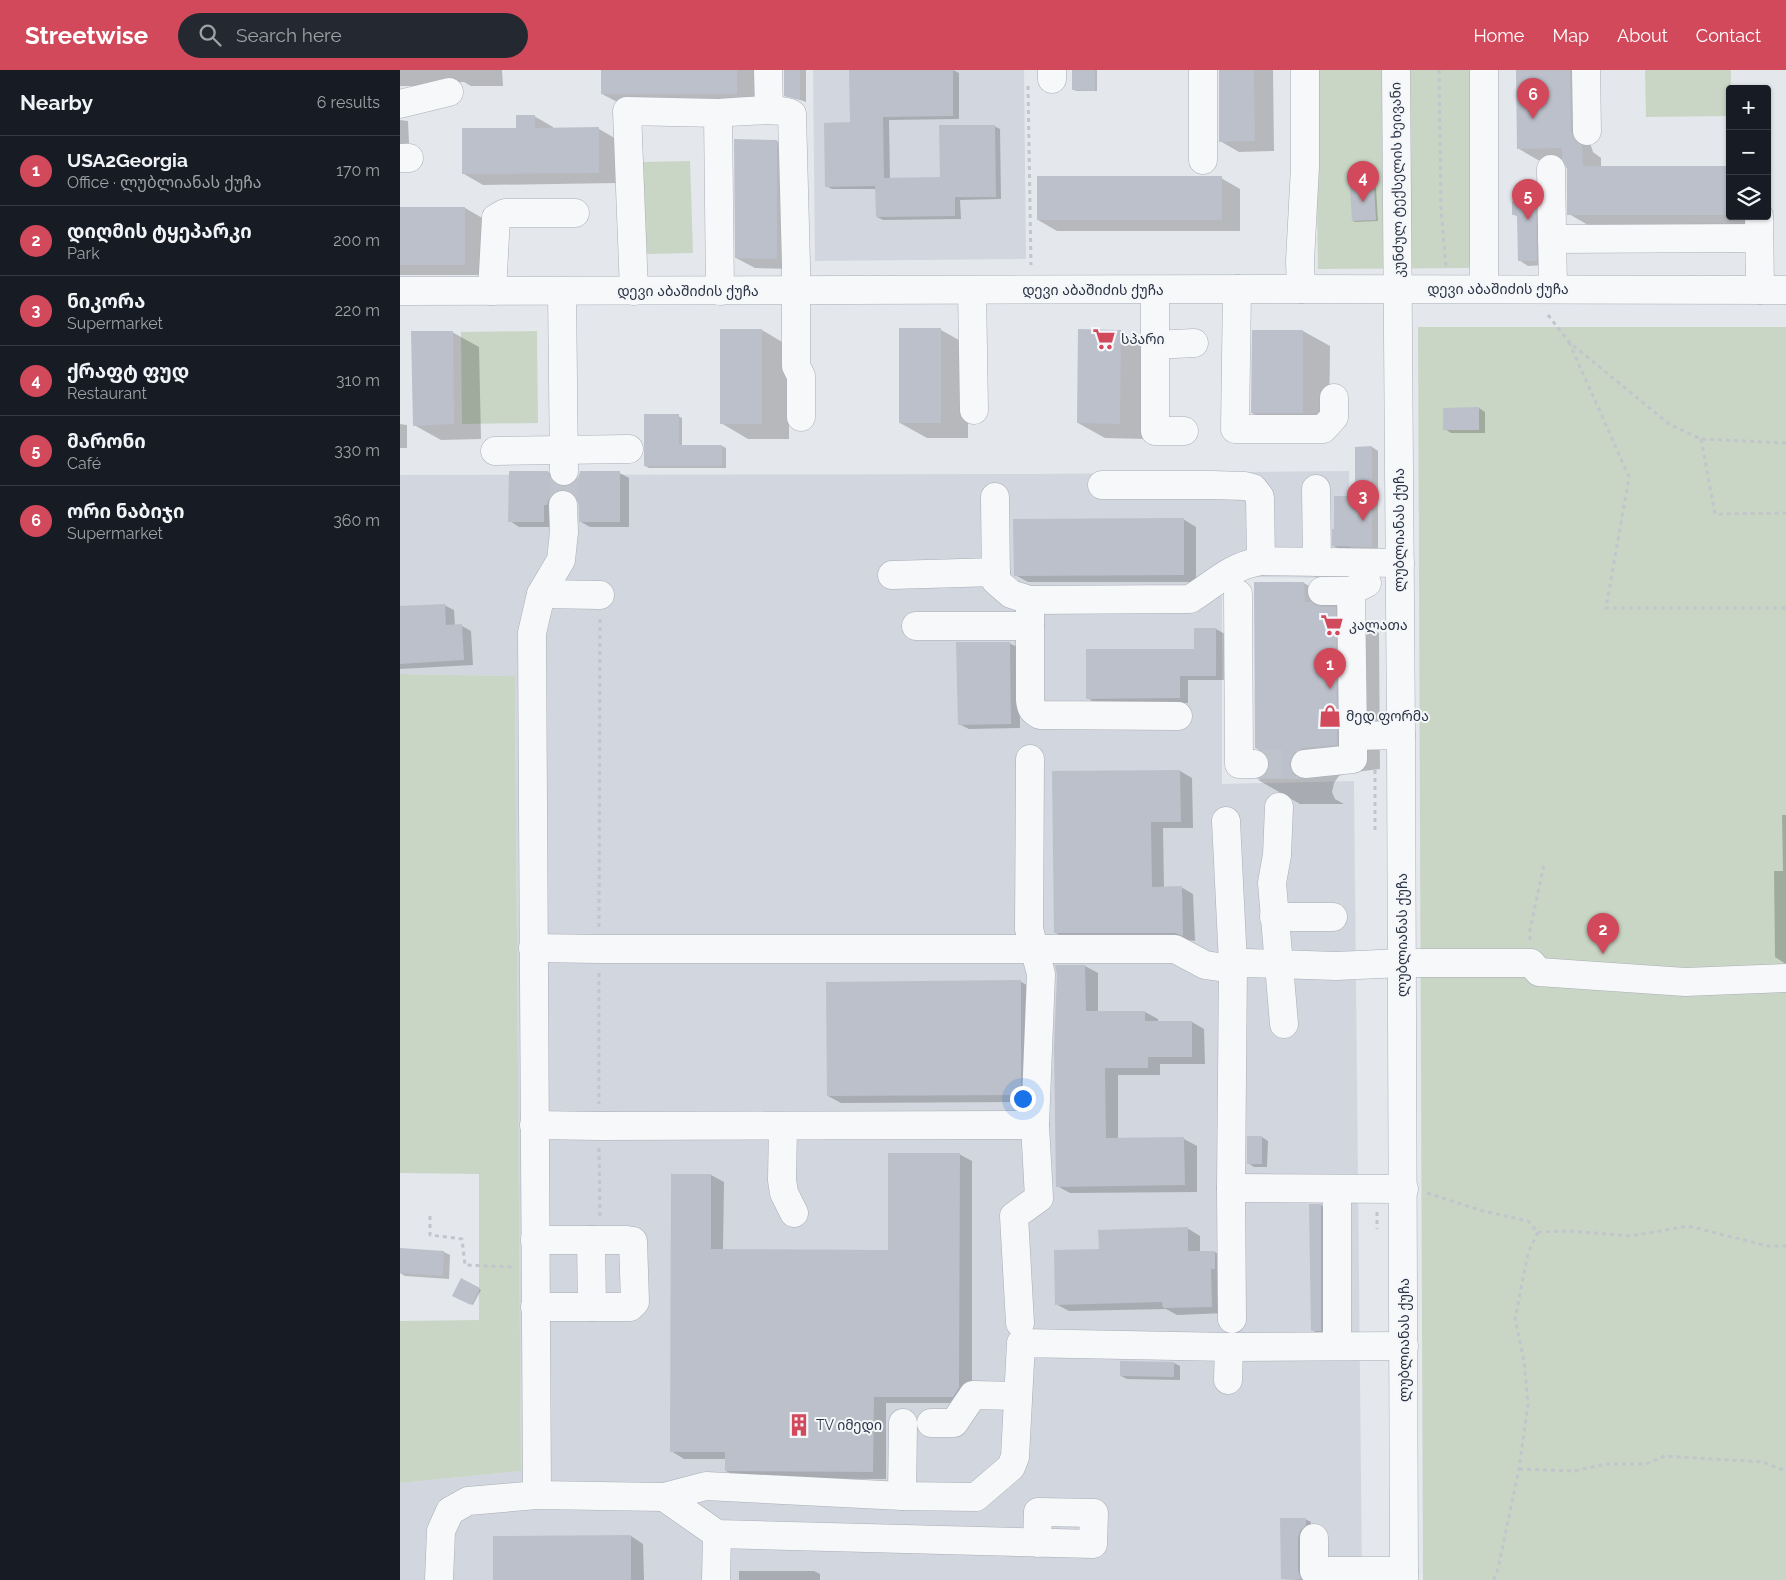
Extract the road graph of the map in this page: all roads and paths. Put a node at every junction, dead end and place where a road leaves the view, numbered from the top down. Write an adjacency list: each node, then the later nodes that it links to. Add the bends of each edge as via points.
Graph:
1 (768, 70): 11 (street)
2 (1204, 70): 14 (street)
3 (1305, 70): 21 (street)
4 (1396, 70): 27 (street, კუნძულ ტექსელის ხეივანი)
5 (1438, 70): 22 (path)
6 (1484, 70): 23 (street)
7 (1586, 70): 13 (street)
8 (1044, 76): 19 (path)
9 (448, 92): 10 (street)
10 (400, 104)
11 (769, 110): 12 (street); 34 (street, via 792,114)
12 (718, 113): 32 (street, via 627,111); 33 (street)
13 (1587, 132)
14 (1203, 160)
15 (1551, 169): 18 (street)
16 (574, 213): 30 (street, via 506,213 496,218)
17 (1759, 227): 18 (street); 28 (street)
18 (1552, 239): 24 (street)
19 (1031, 265)
20 (1237, 289): 21 (street, დევი აბაშიძის ქუჩა); 26 (street, დევი აბაშიძის ქუჩა); 39 (street, via 1235,428 1323,428 1334,417)
21 (1301, 289): 27 (street, დევი აბაშიძის ქუჩა)
22 (1446, 289): 23 (street, დევი აბაშიძის ქუჩა); 27 (street, დევი აბაშიძის ქუჩა)
23 (1484, 289): 24 (street, დევი აბაშიძის ქუჩა)
24 (1553, 289): 28 (street, დევი აბაშიძის ქუჩა)
25 (972, 290): 26 (street, დევი აბაშიძის ქუჩა); 34 (street, დევი აბაშიძის ქუჩა); 40 (street)
26 (1155, 290): 38 (street)
27 (1398, 290): 55 (street, ლუბლიანას ქუჩა)
28 (1773, 290)
29 (400, 291): 30 (street, დევი აბაშიძის ქუჩა)
30 (492, 291): 31 (street, დევი აბაშიძის ქუჩა)
31 (562, 291): 32 (street, დევი აბაშიძის ქუჩა); 47 (street)
32 (634, 291): 33 (street, დევი აბაშიძის ქუჩა)
33 (720, 291): 34 (street, დევი აბაშიძის ქუჩა)
34 (796, 291): 41 (street, via 796,366 801,376)
35 (1548, 315): 36 (path)
36 (1570, 342): 43 (path, via 1669,424); 63 (path, via 1630,477 1606,608)
37 (1194, 343): 38 (street)
38 (1155, 345): 42 (street, via 1155,431)
39 (1334, 398)
40 (974, 410)
41 (801, 417)
42 (1184, 431)
43 (1701, 439): 44 (path); 52 (path, via 1715,514)
44 (1786, 443)
45 (629, 449): 47 (street)
46 (495, 450): 47 (street)
47 (564, 460)
48 (1102, 485): 53 (street, via 1253,488 1260,497)
49 (1316, 489): 54 (street)
50 (995, 497): 56 (street)
51 (563, 505): 60 (street, via 561,560)
52 (1786, 513)
53 (1261, 561): 54 (street); 64 (street, via 1232,570 1190,599)
54 (1317, 562): 55 (street)
55 (1400, 571): 59 (street); 68 (street, ლუბლიანას ქუჩა)
56 (996, 572): 57 (street); 64 (street, via 996,581)
57 (892, 575)
58 (1322, 591): 59 (street)
59 (1351, 591): 67 (street)
60 (541, 594): 62 (street); 77 (street, via 532,633)
61 (1238, 594): 70 (street, via 1239,764)
62 (600, 595): 78 (path)
63 (1786, 608)
64 (1030, 613): 65 (street); 66 (street, via 1030,707 1033,712 1040,715)
65 (916, 626)
66 (1178, 716)
67 (1353, 736): 68 (street); 71 (street, via 1353,760)
68 (1402, 736): 80 (street, ლუბლიანას ქუჩა)
69 (1030, 759): 79 (street, via 1030,929)
70 (1254, 764)
71 (1304, 764)
72 (1279, 807): 75 (street, via 1278,855 1272,884)
73 (1226, 821): 82 (street)
74 (1544, 864): 81 (path, via 1530,930)
75 (1274, 917): 76 (street); 83 (street)
76 (1333, 917)
77 (532, 948): 78 (street); 86 (street)
78 (599, 949): 79 (street); 87 (path)
79 (1034, 949): 82 (street, via 1175,949 1205,965); 89 (street, via 1041,974)
80 (1402, 963): 81 (street); 83 (street); 92 (street, ლუბლიანას ქუჩა)
81 (1531, 963): 84 (street, via 1539,972 1685,982)
82 (1233, 964): 83 (street); 90 (street)
83 (1278, 964): 85 (street)
84 (1786, 978)
85 (1284, 1024)
86 (534, 1125): 87 (street); 96 (street)
87 (599, 1126): 88 (street); 97 (path)
88 (783, 1126): 89 (street); 93 (street, via 782,1180 784,1193)
89 (1035, 1126): 103 (street, via 1039,1198 1014,1216)
90 (1231, 1188): 91 (street); 102 (street)
91 (1337, 1189): 92 (street); 104 (street)
92 (1404, 1189): 95 (path, via 1528,1221); 106 (street, ლუბლიანას ქუჩა)
93 (794, 1213)
94 (430, 1216): 99 (path, via 430,1235 462,1239 465,1265)
95 (1538, 1232): 98 (path, via 1631,1236 1688,1226 1768,1246); 111 (path, via 1528,1253 1515,1319 1524,1361 1528,1404)
96 (535, 1240): 97 (street); 99 (street)
97 (596, 1240): 101 (street); 101 (street, via 634,1241 635,1302 630,1307)
98 (1786, 1246)
99 (535, 1268): 100 (street)
100 (535, 1307): 101 (street); 113 (street)
101 (592, 1307)
102 (1232, 1320)
103 (1020, 1323)
104 (1337, 1332)
105 (1229, 1346): 106 (street); 107 (street); 108 (street, via 1021,1344)
106 (1404, 1346): 119 (street, ლუბლიანას ქუჩა)
107 (1228, 1380)
108 (1018, 1396): 110 (street, via 973,1395 954,1423); 114 (street, via 1015,1457 1010,1466 976,1497)
109 (904, 1423): 114 (street)
110 (930, 1423)
111 (1519, 1469): 112 (path, via 1574,1471 1606,1464 1646,1464 1665,1456 1763,1462); 122 (path)
112 (1786, 1469)
113 (537, 1495): 115 (street); 120 (street, via 468,1501 450,1511 441,1531)
114 (902, 1496): 115 (street, via 706,1486)
115 (664, 1497): 116 (street)
116 (718, 1534): 118 (street); 121 (street)
117 (1314, 1538): 119 (street, via 1314,1571)
118 (1037, 1543)
119 (1404, 1576)
120 (439, 1580)
121 (716, 1580)
122 (1493, 1580)

